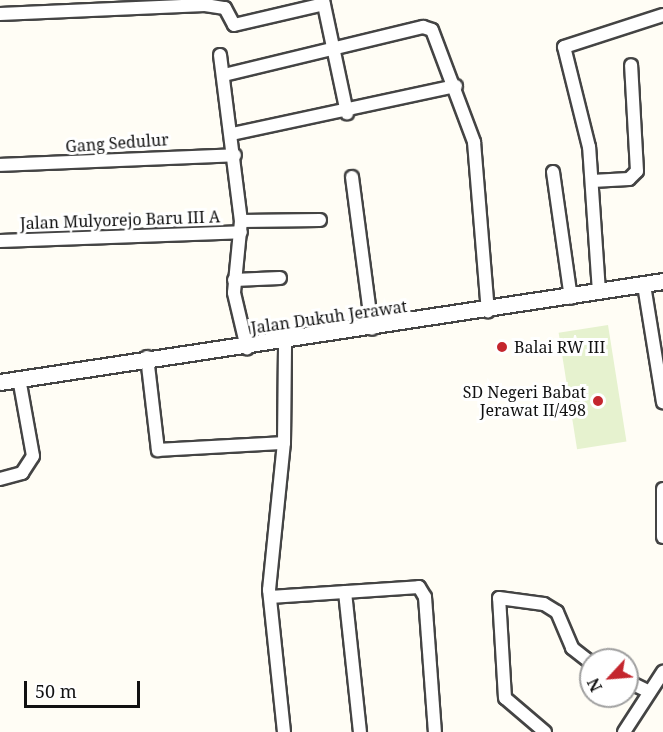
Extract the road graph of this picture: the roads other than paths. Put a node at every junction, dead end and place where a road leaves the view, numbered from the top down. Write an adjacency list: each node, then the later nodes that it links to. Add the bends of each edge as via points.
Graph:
1 (324, 2): 2 (street, via 234,25 225,8); 4 (street)
2 (0, 14)
3 (663, 15): 15 (street, via 564,47)
4 (334, 48): 7 (street); 8 (street, via 427,27); 9 (street)
5 (220, 55): 7 (street)
6 (631, 65): 15 (street, via 637,171 629,179)
7 (224, 75): 10 (street)
8 (456, 86): 9 (street); 25 (street, via 474,142)
9 (347, 113): 10 (street)
10 (232, 134): 11 (street)
11 (235, 155): 12 (street, Gang Sedulur); 17 (street)
12 (0, 165)
13 (553, 172): 24 (street)
14 (352, 177): 26 (street)
15 (592, 181): 23 (street)
16 (320, 220): 17 (street, Jalan Mulyorejo Baru III A)
17 (241, 226): 18 (street, Jalan Mulyorejo Baru III A); 20 (street)
18 (0, 241)
19 (280, 278): 20 (street)
20 (234, 280): 28 (street, via 236,310)
21 (663, 281): 22 (street, Jalan Dukuh Jerawat)
22 (644, 285): 23 (street, Jalan Dukuh Jerawat); 32 (street)
23 (599, 292): 24 (street, Jalan Dukuh Jerawat)
24 (571, 298): 25 (street, Jalan Dukuh Jerawat)
25 (488, 311): 26 (street, Jalan Dukuh Jerawat)
26 (372, 329): 27 (street, Jalan Dukuh Jerawat)
27 (285, 342): 28 (street, Jalan Dukuh Jerawat); 33 (street)
28 (247, 348): 29 (street, Jalan Dukuh Jerawat)
29 (147, 357): 30 (street, Jalan Dukuh Jerawat); 33 (street, via 158,450)
30 (20, 378): 31 (street, Jalan Dukuh Jerawat); 34 (street, via 33,456 22,474)
31 (0, 382)
32 (663, 402)
33 (284, 443): 38 (street)
34 (0, 479)
35 (663, 489): 36 (street)
36 (663, 537)
37 (345, 592): 38 (street); 44 (street); 45 (street, via 416,585 423,591)
38 (270, 597): 43 (street)
39 (579, 654): 46 (street, via 572,648 556,612 544,604 499,598 505,698)
40 (663, 672): 42 (street)
41 (639, 687): 42 (street)
42 (650, 692): 47 (street)
43 (284, 732)
44 (360, 732)
45 (435, 732)
46 (544, 732)
47 (624, 732)

